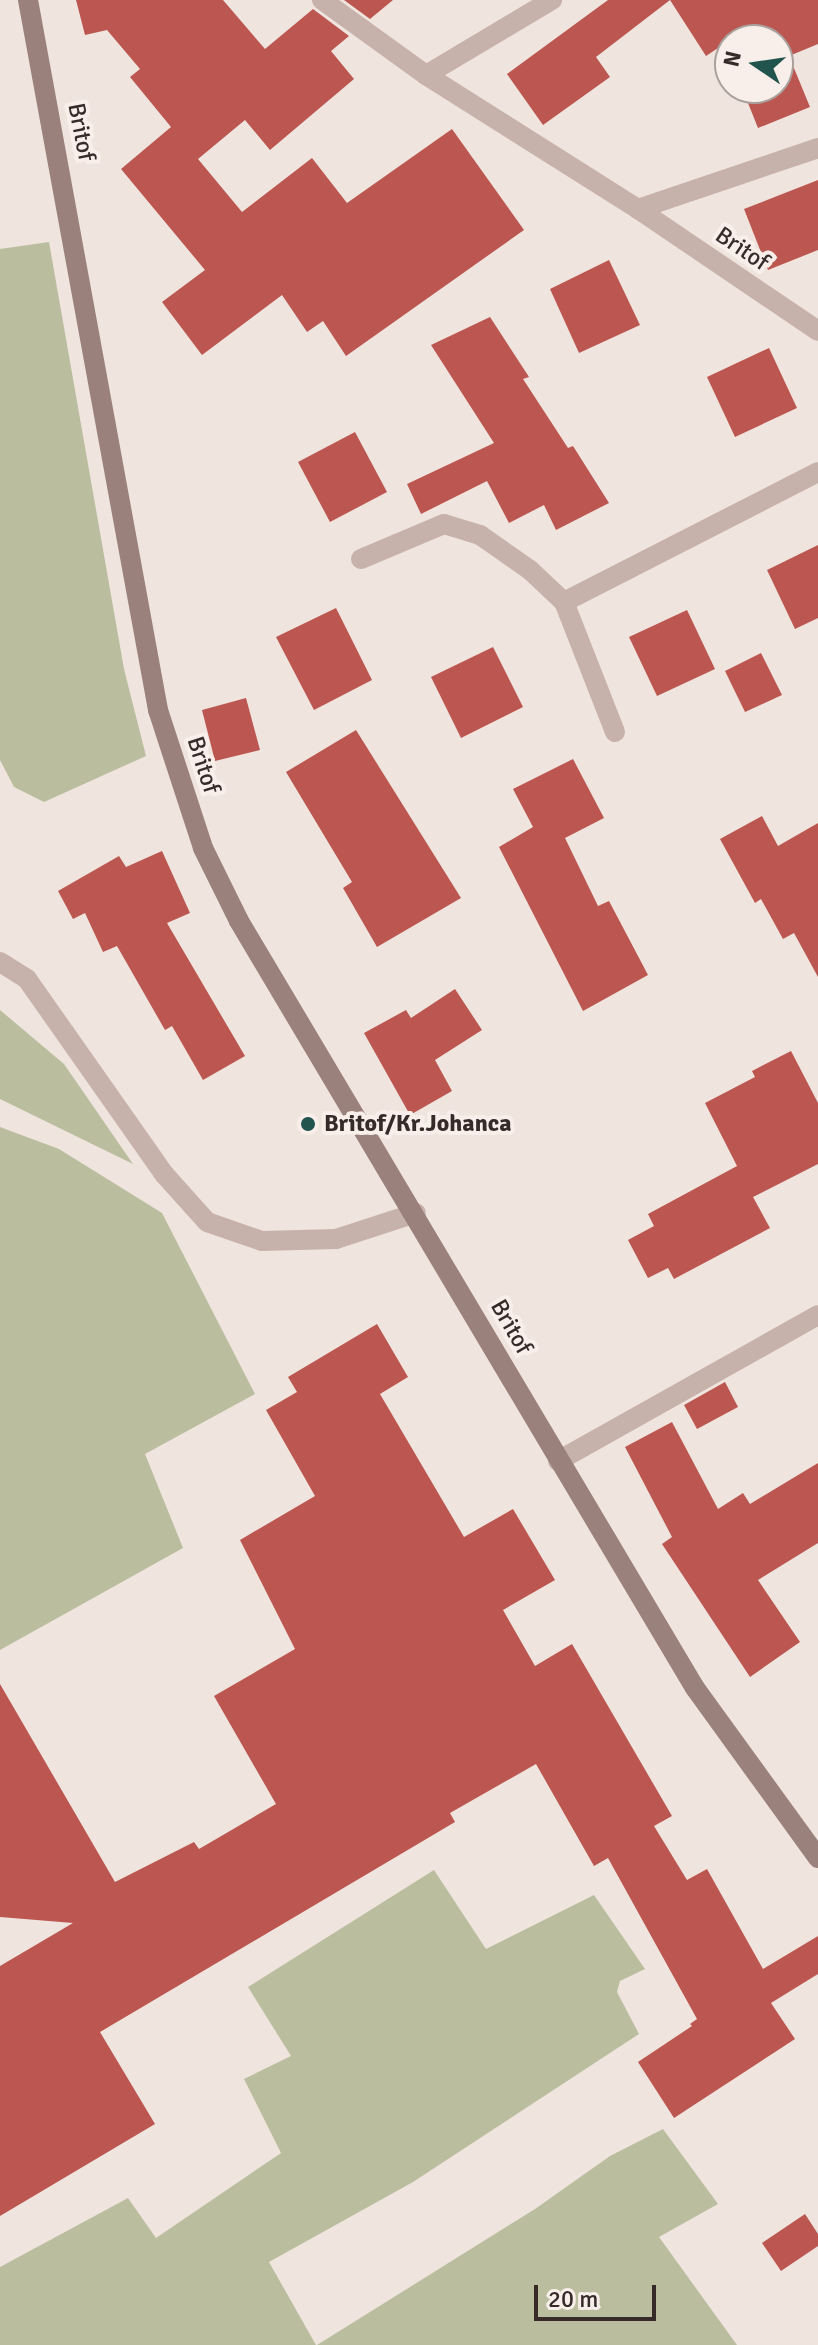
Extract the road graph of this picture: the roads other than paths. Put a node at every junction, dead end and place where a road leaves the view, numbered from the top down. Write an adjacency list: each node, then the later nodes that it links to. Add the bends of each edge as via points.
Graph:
1 (28, 0): 13 (street, Britof, via 158,710 181,789 239,921)
2 (322, 0): 4 (street, Britof)
3 (552, 0): 4 (street)
4 (426, 75): 6 (street, Britof)
5 (818, 148): 6 (street)
6 (638, 209): 7 (street, Britof)
7 (818, 331)
8 (818, 472): 10 (street)
9 (361, 559): 10 (street, via 444,524 480,535)
10 (564, 602): 11 (street)
11 (615, 732)
12 (0, 962): 13 (street, via 27,979 164,1174 207,1222 262,1241 336,1239)
13 (416, 1213): 15 (street, Britof)
14 (818, 1315): 15 (street)
15 (558, 1461): 16 (street, Britof, via 695,1688)
16 (818, 1858)

